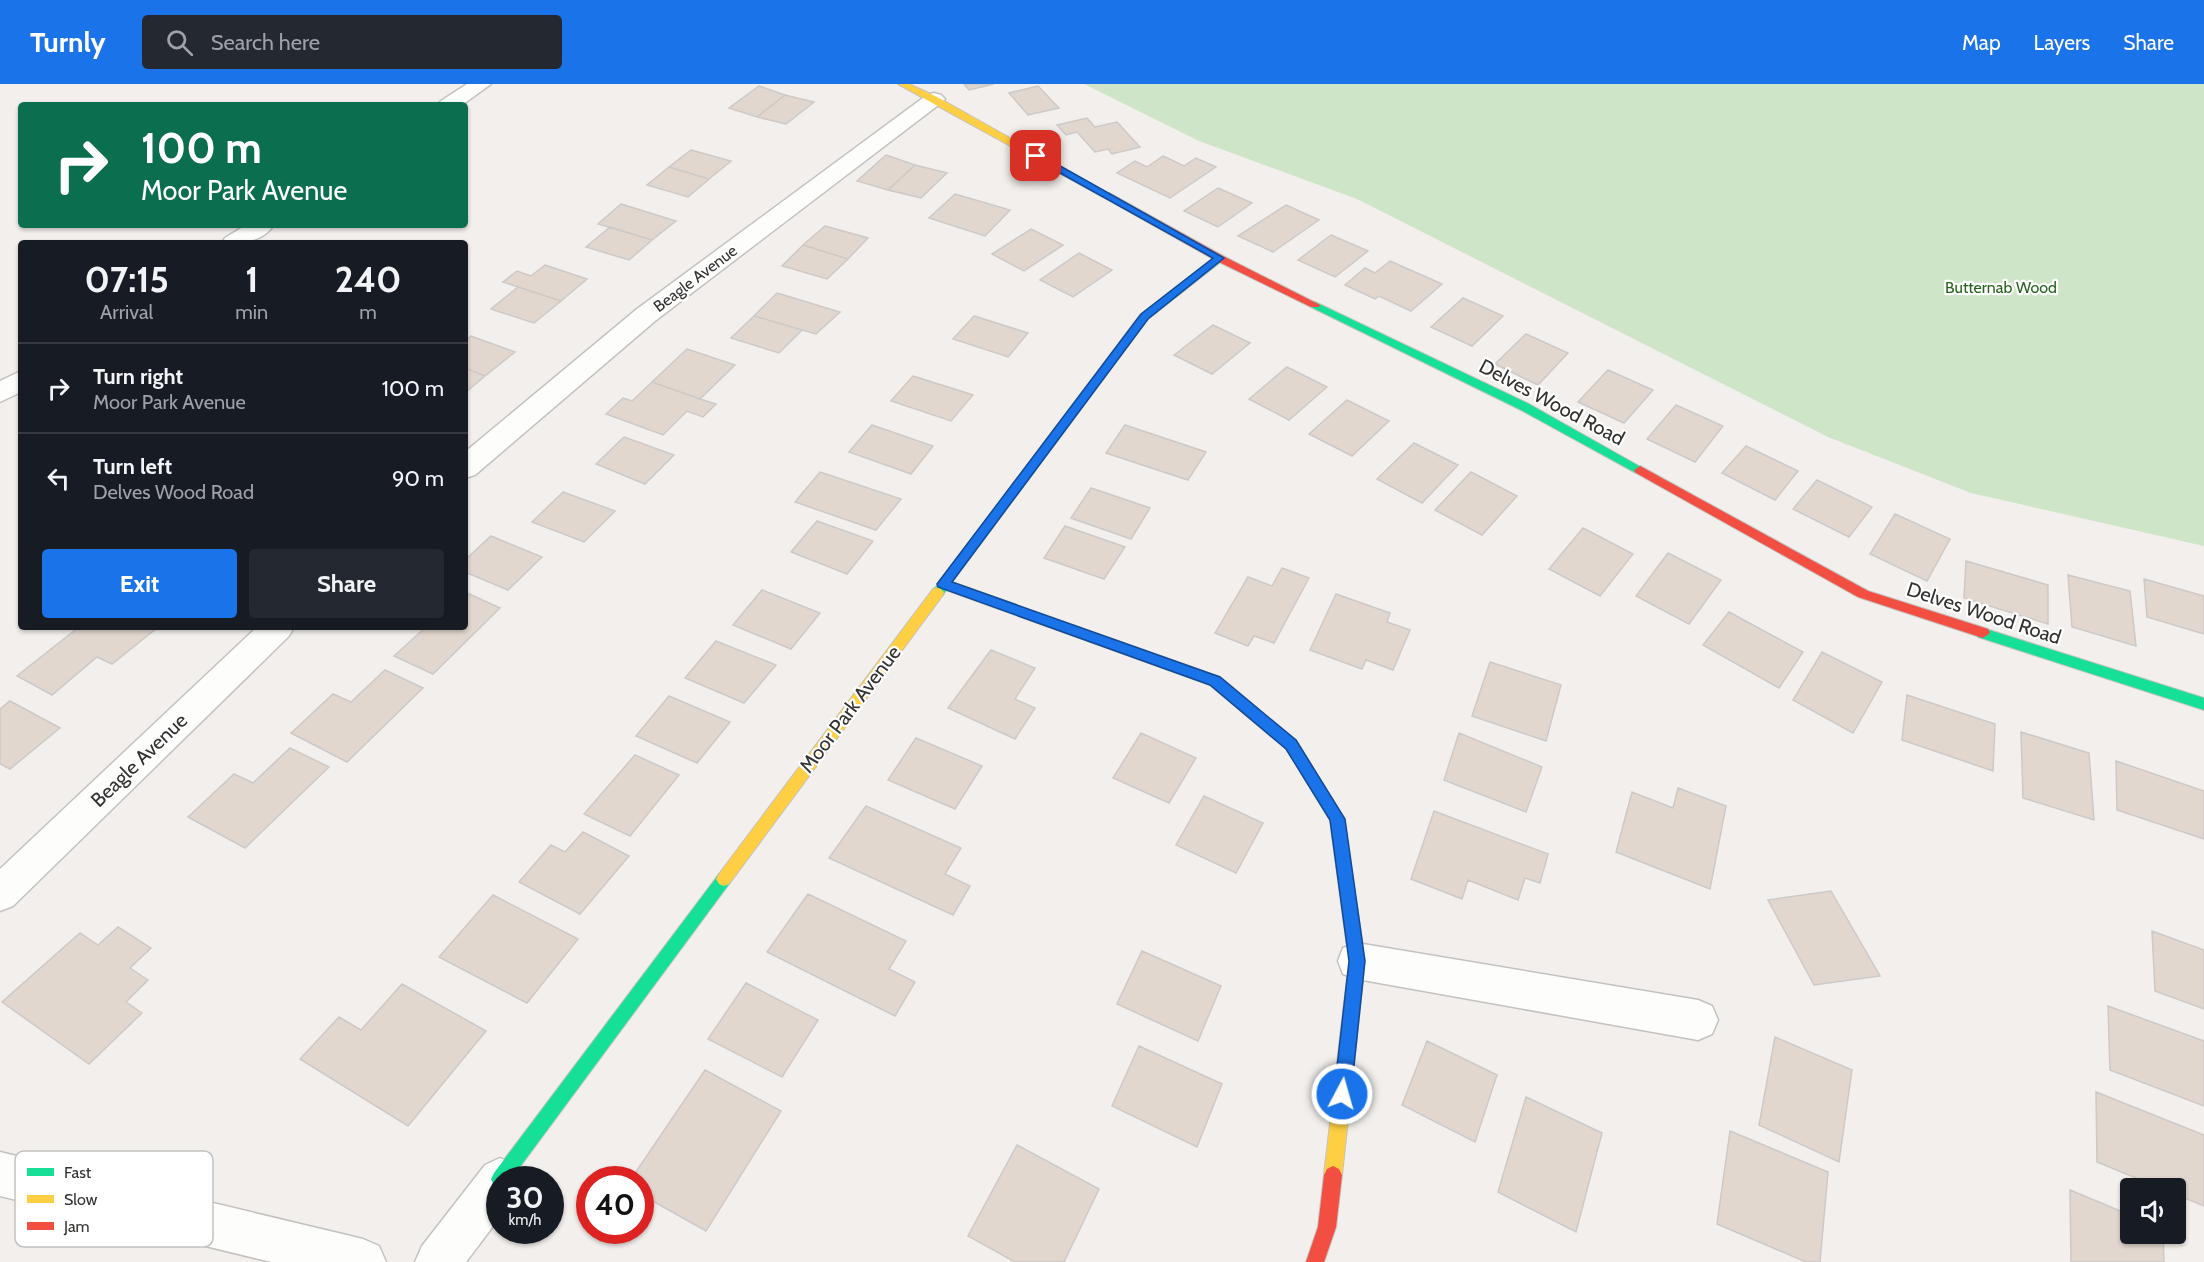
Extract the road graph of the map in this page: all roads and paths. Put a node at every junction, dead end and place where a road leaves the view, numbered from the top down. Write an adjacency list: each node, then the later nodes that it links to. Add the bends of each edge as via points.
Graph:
1 (481, 84): 4 (street)
2 (902, 84): 3 (street, Delves Wood Road)
3 (934, 99): 7 (street, Delves Wood Road); 10 (street, Beagle Avenue, via 646,315)
4 (453, 102)
5 (257, 228): 6 (street)
6 (239, 240)
7 (1219, 258): 11 (street, Moor Park Avenue, via 1144,317); 13 (street, Delves Wood Road, via 1525,407 1863,594)
8 (18, 382): 9 (street)
9 (0, 393)
10 (468, 465)
11 (943, 584): 15 (street, via 1215,681 1291,744 1337,819); 17 (street, Moor Park Avenue)
12 (275, 630): 14 (street, Beagle Avenue)
13 (2204, 704)
14 (0, 894)
15 (1357, 961): 16 (street); 24 (street, via 1327,1227)
16 (1698, 1020)
17 (510, 1166)
18 (0, 1174): 19 (street)
19 (15, 1178)
20 (486, 1198): 23 (street, Moor Park Avenue)
21 (213, 1226): 22 (street)
22 (363, 1262)
23 (438, 1262)
24 (1315, 1262)

